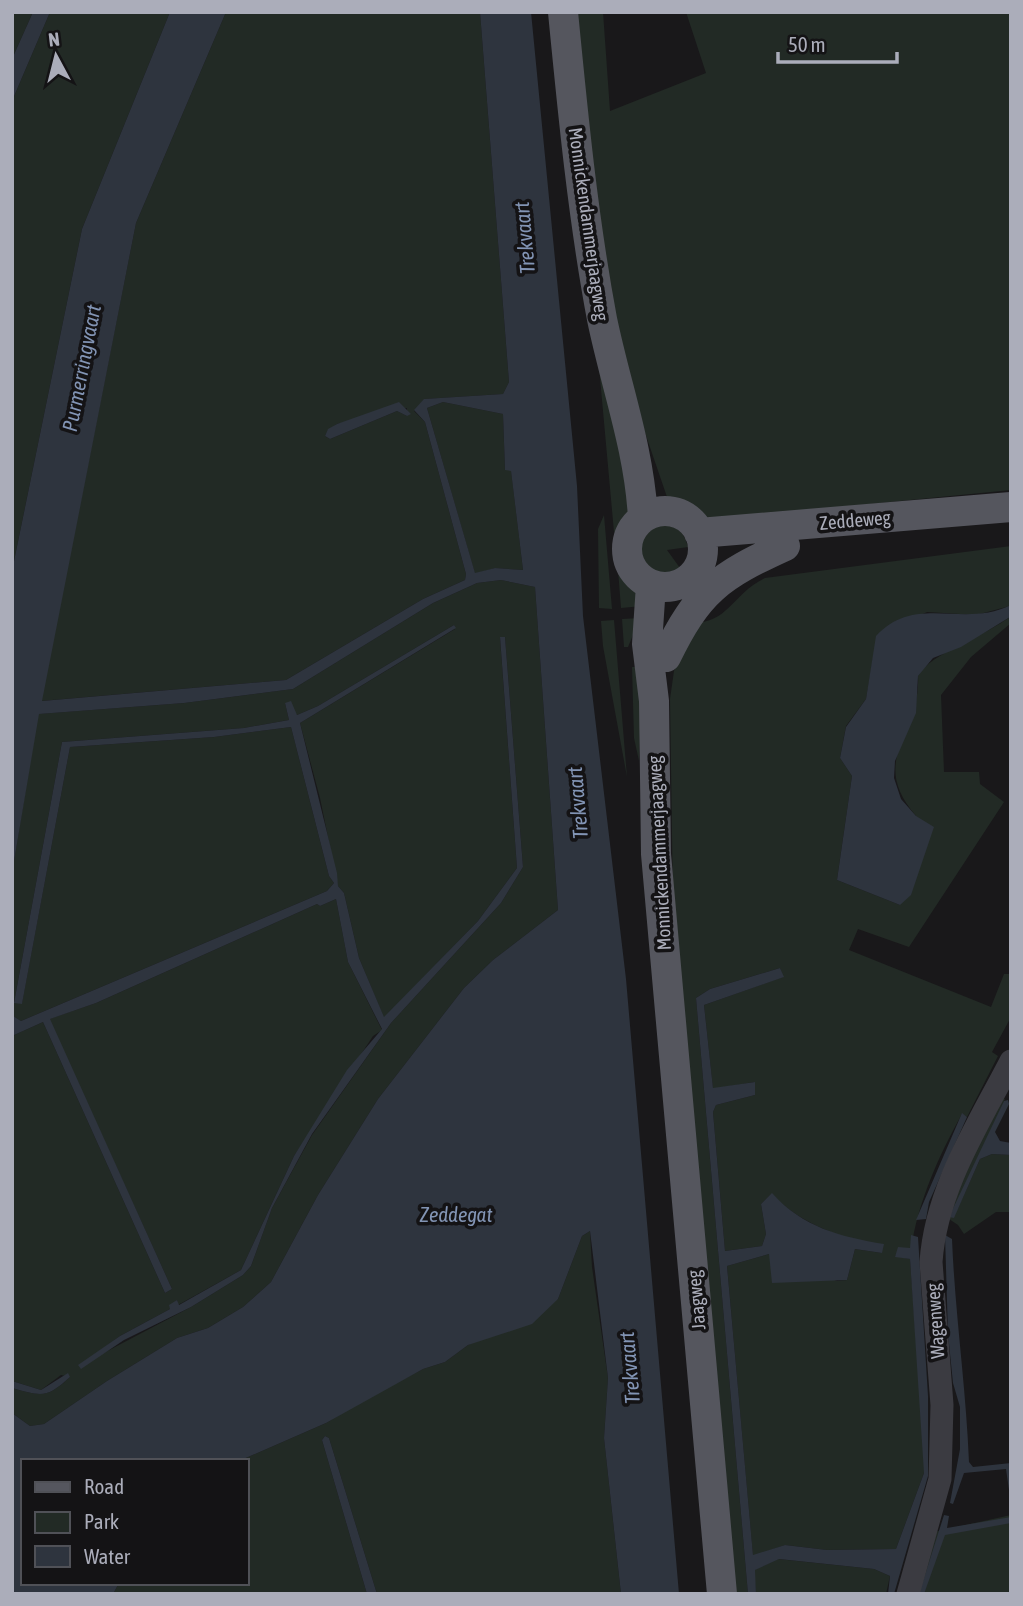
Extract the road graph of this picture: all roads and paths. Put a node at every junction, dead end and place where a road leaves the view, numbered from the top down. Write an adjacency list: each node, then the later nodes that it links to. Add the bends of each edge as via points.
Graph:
1 (564, 12): 3 (main road, Monnickendammerjaagweg, via 592,265)
2 (1011, 507): 5 (main road, Zeddeweg)
3 (654, 515): 5 (main road, via 682,515); 7 (main road, via 631,530 627,556 635,572)
4 (1011, 522): 6 (main road, Zeddeweg)
5 (701, 544): 6 (main road, Zeddeweg); 7 (main road, via 688,578)
6 (785, 546): 8 (main road, via 714,584 687,615)
7 (662, 586): 8 (main road, Monnickendammerjaagweg); 9 (main road, Monnickendammerjaagweg, via 647,644)
8 (666, 657): 9 (main road, Monnickendammerjaagweg)
9 (654, 701): 10 (main road, Monnickendammerjaagweg, via 656,854)
10 (669, 1005): 12 (main road, Jaagweg)
11 (1011, 1061): 13 (street, Wagenweg, via 957,1166 933,1237 942,1420 940,1479)
12 (722, 1594)
13 (908, 1594)

